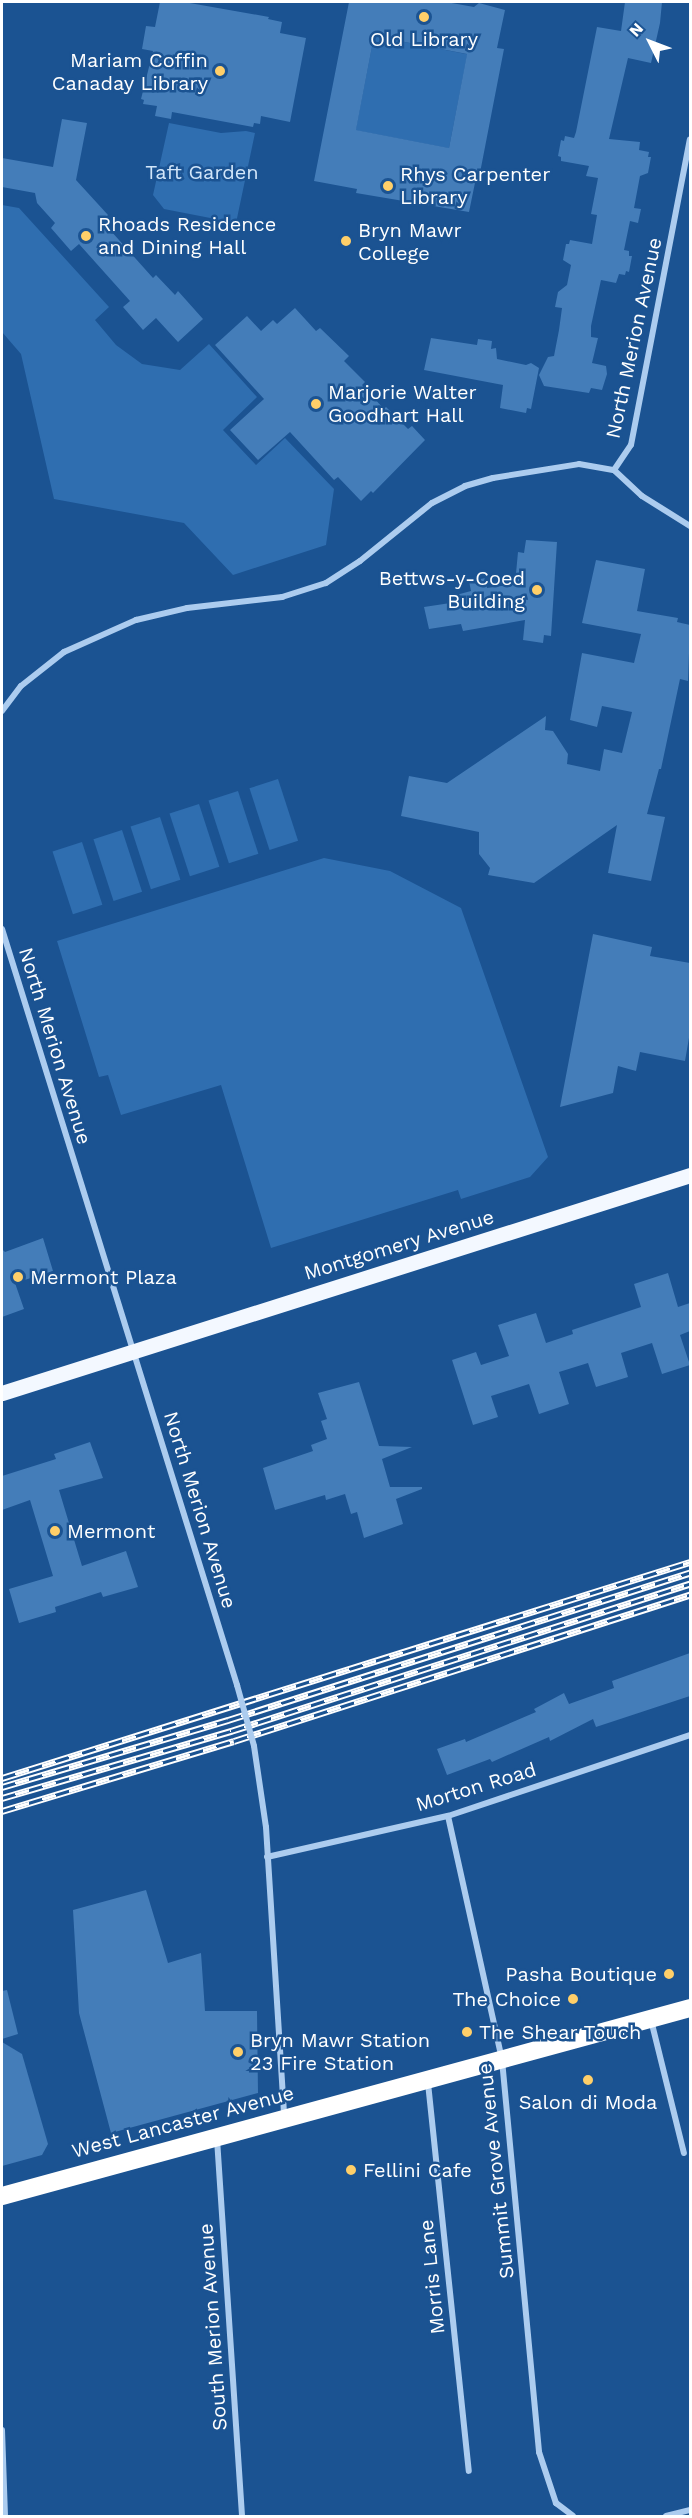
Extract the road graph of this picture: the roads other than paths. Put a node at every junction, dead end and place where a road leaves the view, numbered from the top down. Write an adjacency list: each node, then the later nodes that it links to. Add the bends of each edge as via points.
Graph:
1 (690, 140): 2 (street, North Merion Avenue, via 631,445)
2 (614, 470): 3 (street, via 642,496); 4 (street, via 579,464 465,486 432,503 326,583 282,597 187,608 117,628 64,652 42,668)
3 (690, 526)
4 (2, 711)
5 (2, 929): 7 (street, North Merion Avenue)
6 (684, 1177): 7 (main road, Montgomery Avenue)
7 (133, 1351): 8 (main road, Montgomery Avenue); 11 (street, North Merion Avenue, bridge, via 254,1746)
8 (2, 1393)
9 (690, 1735): 10 (street, Morton Road)
10 (448, 1816): 11 (street, Morton Road); 14 (street, Summit Grove Avenue)
11 (267, 1857): 16 (street, North Merion Avenue)
12 (690, 2008): 13 (highway, West Lancaster Avenue)
13 (651, 2019): 14 (highway, West Lancaster Avenue); 18 (street)
14 (502, 2060): 15 (highway, West Lancaster Avenue); 25 (street, Summit Grove Avenue, via 539,2452 556,2503)
15 (428, 2079): 16 (highway, West Lancaster Avenue); 21 (street, Morris Lane)
16 (284, 2117): 17 (highway, West Lancaster Avenue)
17 (217, 2135): 19 (highway, West Lancaster Avenue); 24 (street, South Merion Avenue)
18 (684, 2153)
19 (2, 2196)
20 (2, 2430): 23 (street)
21 (469, 2471)
22 (690, 2510): 26 (street)
23 (5, 2517)
24 (242, 2517)
25 (573, 2517)
26 (666, 2517)

